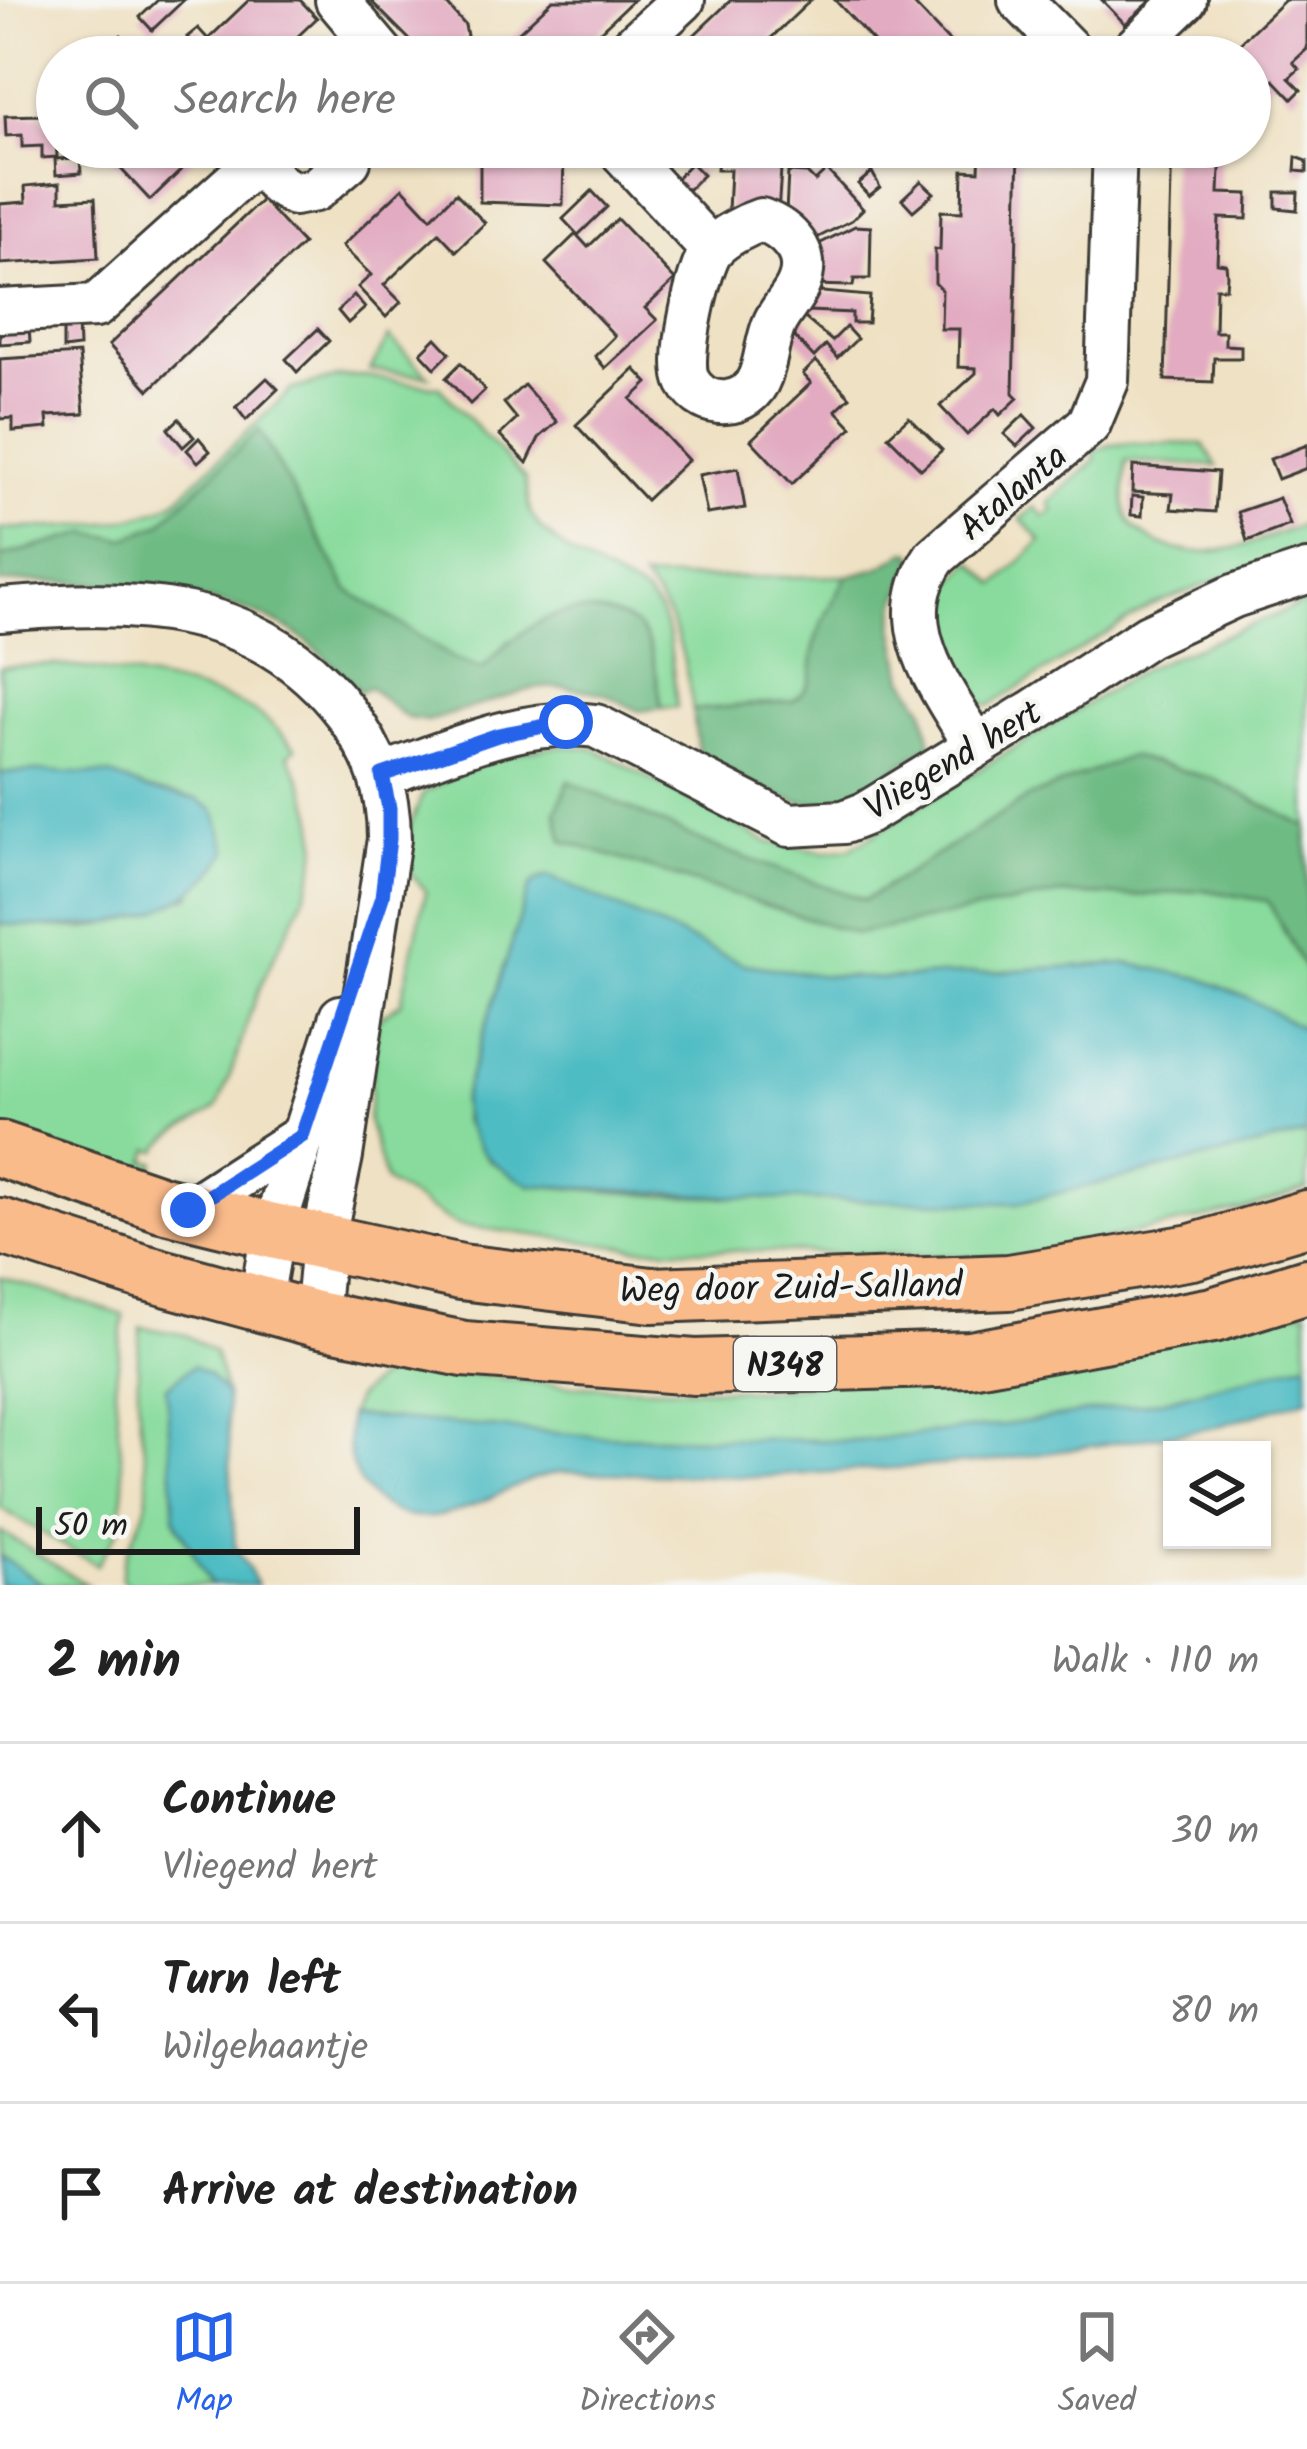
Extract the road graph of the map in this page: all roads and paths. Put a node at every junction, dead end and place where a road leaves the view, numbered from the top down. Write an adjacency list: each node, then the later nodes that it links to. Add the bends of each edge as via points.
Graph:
1 (337, 0): 5 (street)
2 (683, 0): 6 (street)
3 (1020, 0): 7 (street)
4 (1185, 0): 8 (street)
5 (367, 36)
6 (644, 36)
7 (1055, 36)
8 (1148, 36)
9 (250, 168): 15 (street, via 96,307)
10 (272, 168): 11 (street, via 276,183 294,194 314,190)
11 (336, 168)
12 (637, 168): 14 (street)
13 (1114, 168): 18 (street, Atalanta, via 1107,381 1089,424 935,557 915,609 927,664)
14 (712, 249)
15 (0, 310)
16 (1307, 572): 18 (street, Vliegend hert, via 1148,635)
17 (0, 610): 19 (street, via 147,607 233,623 316,677)
18 (976, 746): 19 (street, Vliegend hert, via 866,813 818,826 789,825 596,725 566,722 498,735)
19 (382, 775): 20 (street, via 389,808)
20 (382, 897): 21 (street); 26 (street, via 341,1156)
21 (302, 1136): 23 (street); 26 (street)
22 (0, 1149): 23 (main road, N348)
23 (188, 1210): 26 (main road, N348)
24 (1307, 1218): 26 (main road, Weg door Zuid-Salland / N348, via 1192,1252 1009,1282 652,1295 461,1272)
25 (0, 1226): 28 (main road, Weg door Zuid-Salland / N348)
26 (298, 1236): 28 (street); 29 (street)
27 (1307, 1286): 29 (main road, Weg door Zuid-Salland / N348, via 1213,1315 970,1359 695,1367 464,1348)
28 (260, 1306): 29 (main road, Weg door Zuid-Salland / N348)
29 (316, 1319)

